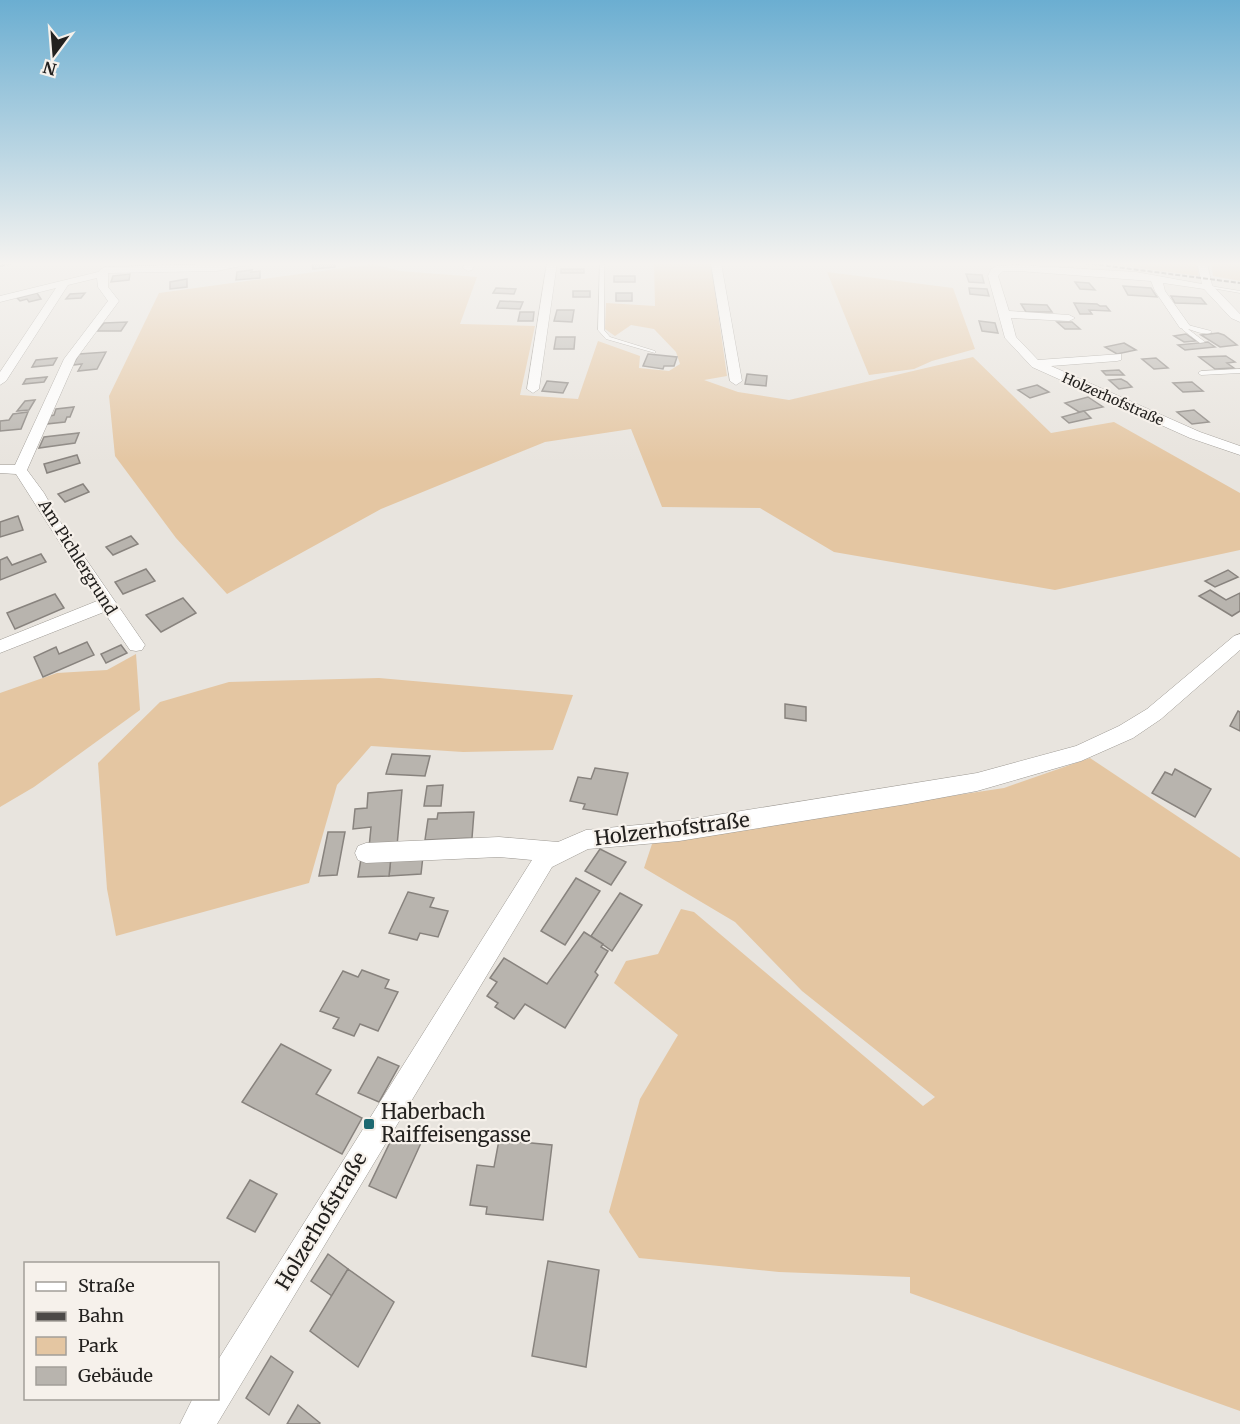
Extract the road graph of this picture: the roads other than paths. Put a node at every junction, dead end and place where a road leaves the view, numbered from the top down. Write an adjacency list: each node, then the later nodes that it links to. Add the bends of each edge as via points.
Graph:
1 (34, 329): 16 (street)
2 (93, 329): 21 (street, via 70,359)
3 (542, 329): 18 (street)
4 (601, 329): 11 (lane, via 608,338)
5 (727, 329): 17 (street)
6 (1009, 329): 13 (street, Holzerhofstraße, via 1011,338)
7 (1185, 329): 10 (lane)
8 (1195, 329): 9 (lane)
9 (1209, 332)
10 (1202, 342)
11 (653, 352)
12 (1117, 357): 13 (street)
13 (1036, 364): 19 (street, Holzerhofstraße)
14 (1240, 371): 15 (lane)
15 (1201, 373)
16 (0, 381)
17 (736, 381)
18 (533, 389)
19 (1240, 451)
20 (0, 469): 21 (street)
21 (20, 470): 22 (street, Am Pichlergrund)
22 (107, 604): 24 (street, Am Pichlergrund); 25 (street)
23 (1240, 640): 26 (street, Holzerhofstraße, via 1154,714 1081,753 976,782 679,831 586,840)
24 (136, 645)
25 (0, 647)
26 (557, 852): 27 (street, via 499,847); 28 (street, Holzerhofstraße, via 535,872)
27 (366, 853)
28 (219, 1388)
29 (212, 1400): 30 (street)
30 (197, 1424)

